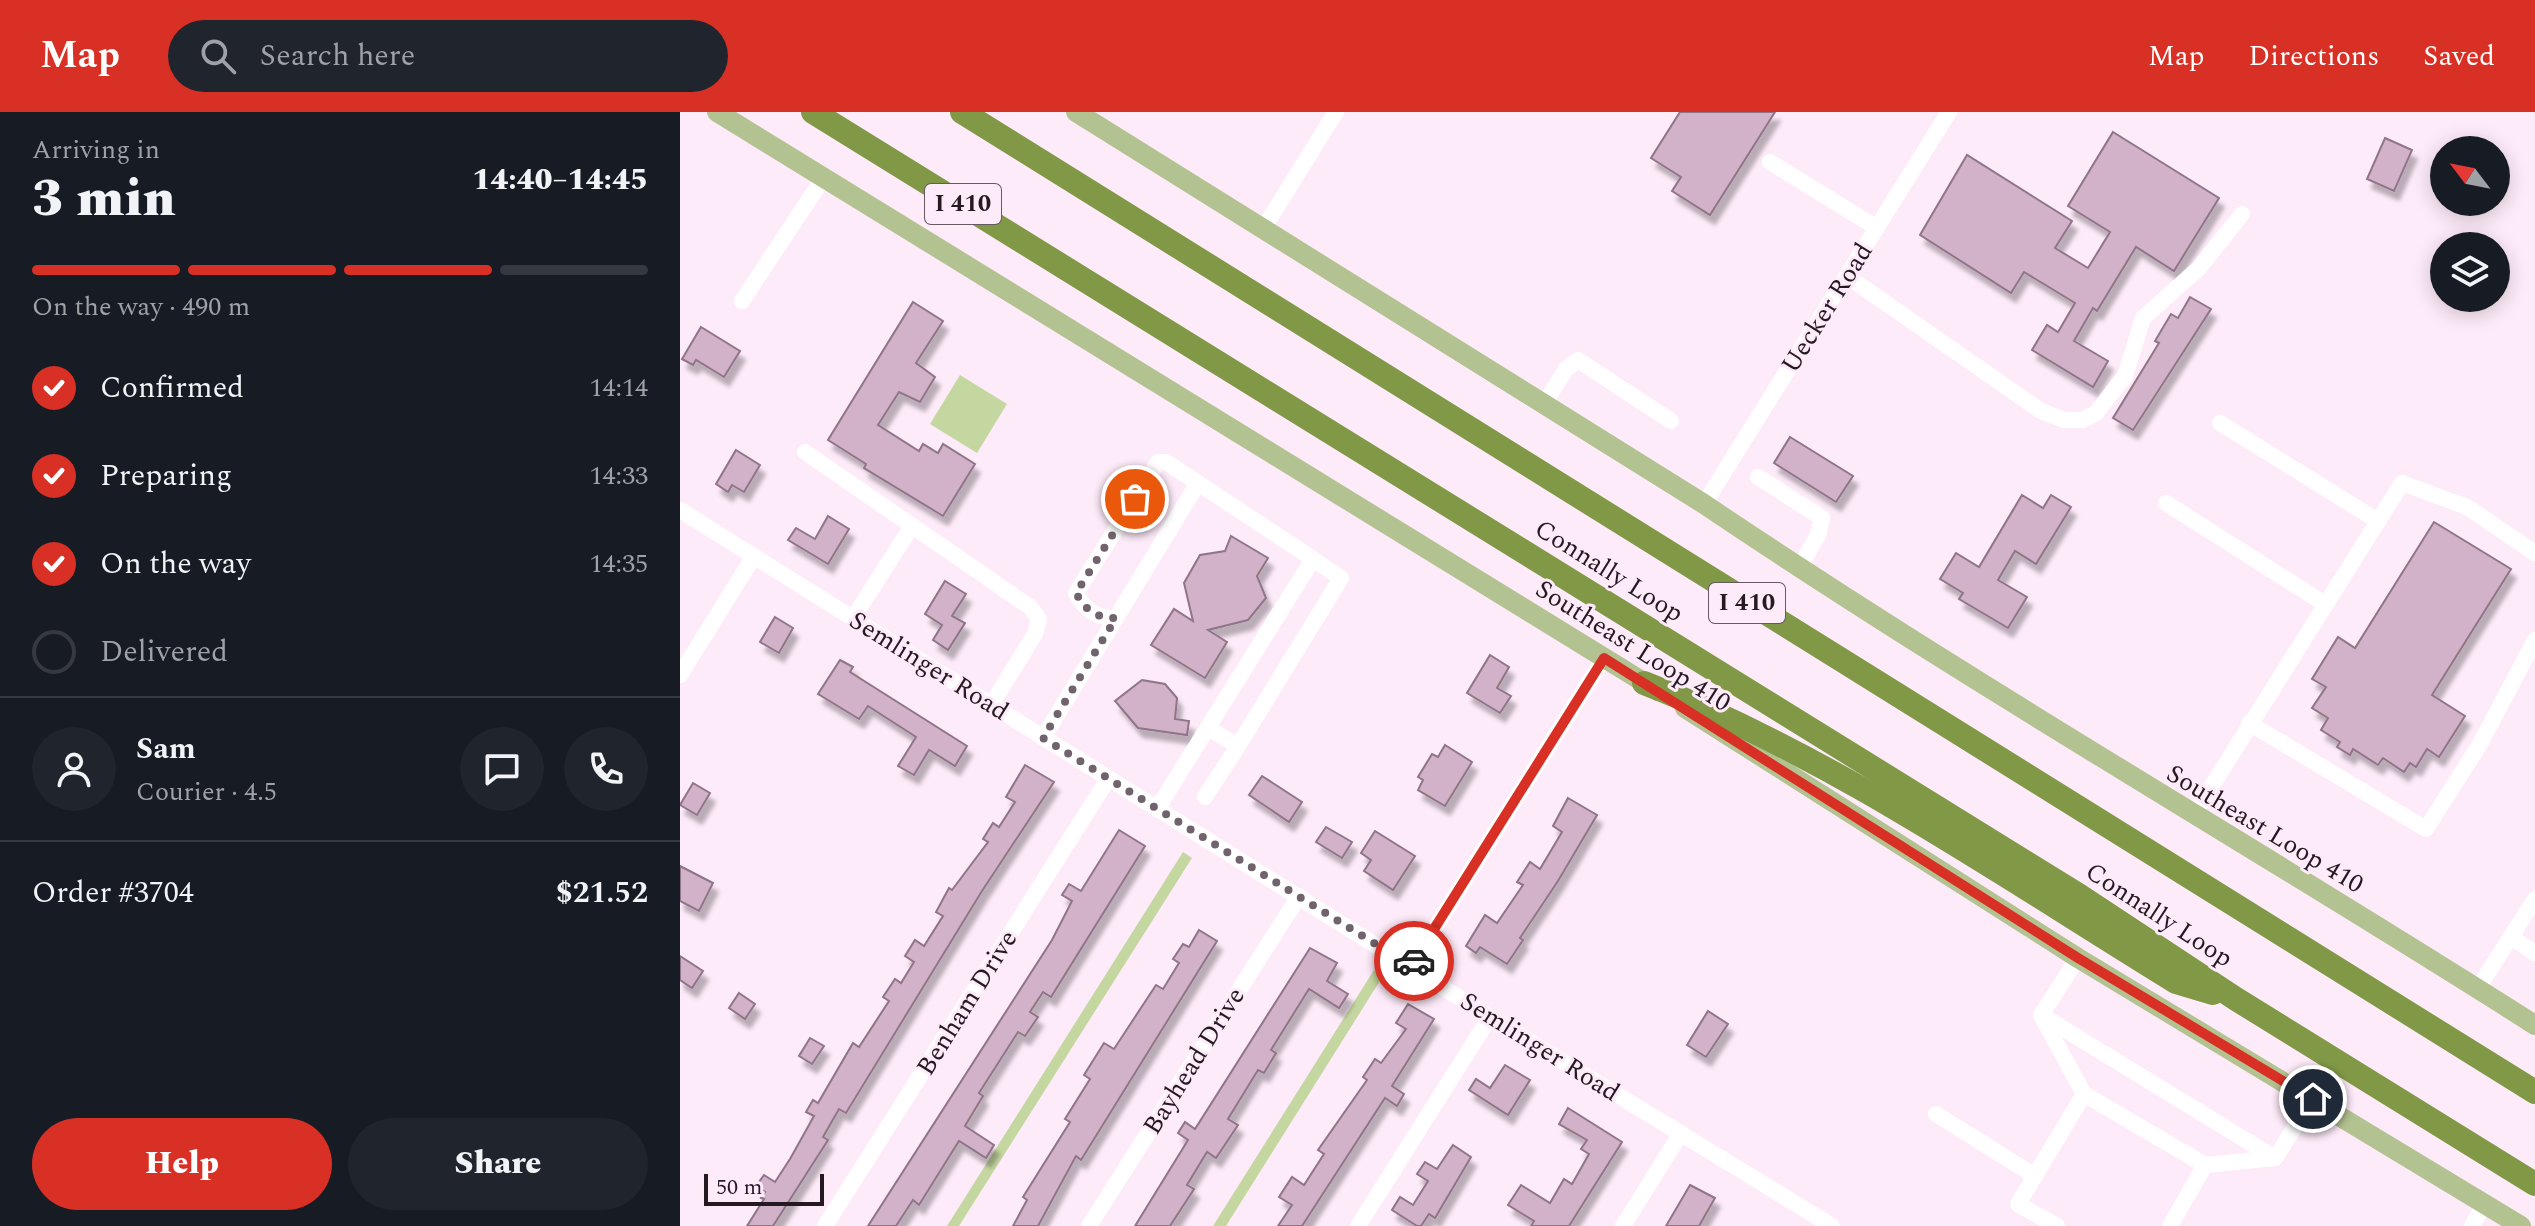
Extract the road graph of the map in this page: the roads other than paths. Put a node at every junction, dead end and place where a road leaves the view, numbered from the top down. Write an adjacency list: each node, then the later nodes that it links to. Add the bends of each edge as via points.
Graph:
1 (717, 112): 8 (main road, Southeast Loop 410)
2 (813, 112): 52 (highway, Connally Loop / I 410, via 2067,887)
3 (962, 112): 56 (highway, Connally Loop / I 410)
4 (1076, 112): 11 (main road, Southeast Loop 410)
5 (1336, 112): 11 (street)
6 (1949, 112): 10 (street, Uecker Road)
7 (1770, 162): 10 (street)
8 (824, 177): 13 (street); 33 (main road, Southeast Loop 410)
9 (2242, 214): 12 (street, via 2199,268 2143,318 2125,376 2111,398 2083,420 2054,419)
10 (1877, 228): 12 (street, Uecker Road)
11 (1263, 229): 14 (main road, Southeast Loop 410)
12 (1847, 276): 21 (street, Uecker Road)
13 (742, 301)
14 (1544, 404): 15 (street, via 1578,360); 21 (main road, Southeast Loop 410)
15 (1671, 421)
16 (2220, 423): 23 (street)
17 (805, 452): 24 (street)
18 (1758, 477): 28 (street, via 1822,518)
19 (1198, 483): 27 (street); 31 (street); 31 (street, via 1158,462 1076,593 1084,608)
20 (2166, 503): 29 (street)
21 (1704, 504): 28 (main road, Southeast Loop 410)
22 (680, 510): 26 (street, Semlinger Road)
23 (2378, 521): 25 (street, via 2402,483 2467,507); 29 (street)
24 (912, 526): 30 (street); 36 (street, via 1030,607 1039,619)
25 (2535, 553)
26 (754, 556): 30 (street, Semlinger Road); 34 (street)
27 (1313, 559): 38 (street); 40 (street, via 1341,578)
28 (1799, 568): 44 (main road, Southeast Loop 410)
29 (2325, 604): 37 (street)
30 (853, 618): 36 (street, Semlinger Road)
31 (1116, 618): 39 (street)
32 (2535, 640): 37 (street, via 2480,744 2426,829)
33 (1604, 658): 35 (main road, Southeast Loop 410); 50 (street)
34 (680, 675)
35 (1644, 683): 49 (main road, Southeast Loop 410); 52 (highway, via 1722,713 1800,754 2176,982)
36 (991, 705): 39 (street, Semlinger Road)
37 (2249, 723): 44 (street)
38 (1208, 728): 40 (street); 43 (street)
39 (1043, 738): 41 (street, Semlinger Road)
40 (1238, 746): 42 (street)
41 (1108, 779): 43 (street, Semlinger Road); 66 (street, Benham Drive)
42 (1205, 797)
43 (1157, 809): 45 (street, Semlinger Road)
44 (2193, 816): 51 (main road, Southeast Loop 410)
45 (1299, 896): 50 (street, Semlinger Road); 67 (street, Bayhead Drive)
46 (2535, 899): 47 (street)
47 (2511, 937): 48 (street); 51 (street)
48 (2535, 953)
49 (2078, 958): 53 (street); 58 (main road, Southeast Loop 410)
50 (1411, 966): 54 (street, Semlinger Road)
51 (2478, 988): 55 (main road, Southeast Loop 410)
52 (2236, 999): 64 (highway, Connally Loop / I 410)
53 (2041, 1015): 57 (street); 61 (street)
54 (1490, 1017): 60 (street, Semlinger Road); 68 (street)
55 (2535, 1025)
56 (2535, 1092)
57 (2084, 1094): 62 (street); 63 (street)
58 (2313, 1099): 61 (street); 65 (main road, Southeast Loop 410)
59 (1936, 1114): 63 (street)
60 (1681, 1133): 69 (street); 70 (street, Semlinger Road)
61 (2275, 1158): 62 (street)
62 (2205, 1165): 72 (street)
63 (2035, 1176): 71 (street, via 2018,1204)
64 (2535, 1184)
65 (2485, 1203): 73 (street); 74 (main road, Southeast Loop 410)
66 (825, 1226)
67 (1089, 1226)
68 (1358, 1226)
69 (1623, 1226)
70 (1832, 1226)
71 (2057, 1226)
72 (2170, 1226)
73 (2472, 1226)
74 (2521, 1226)

